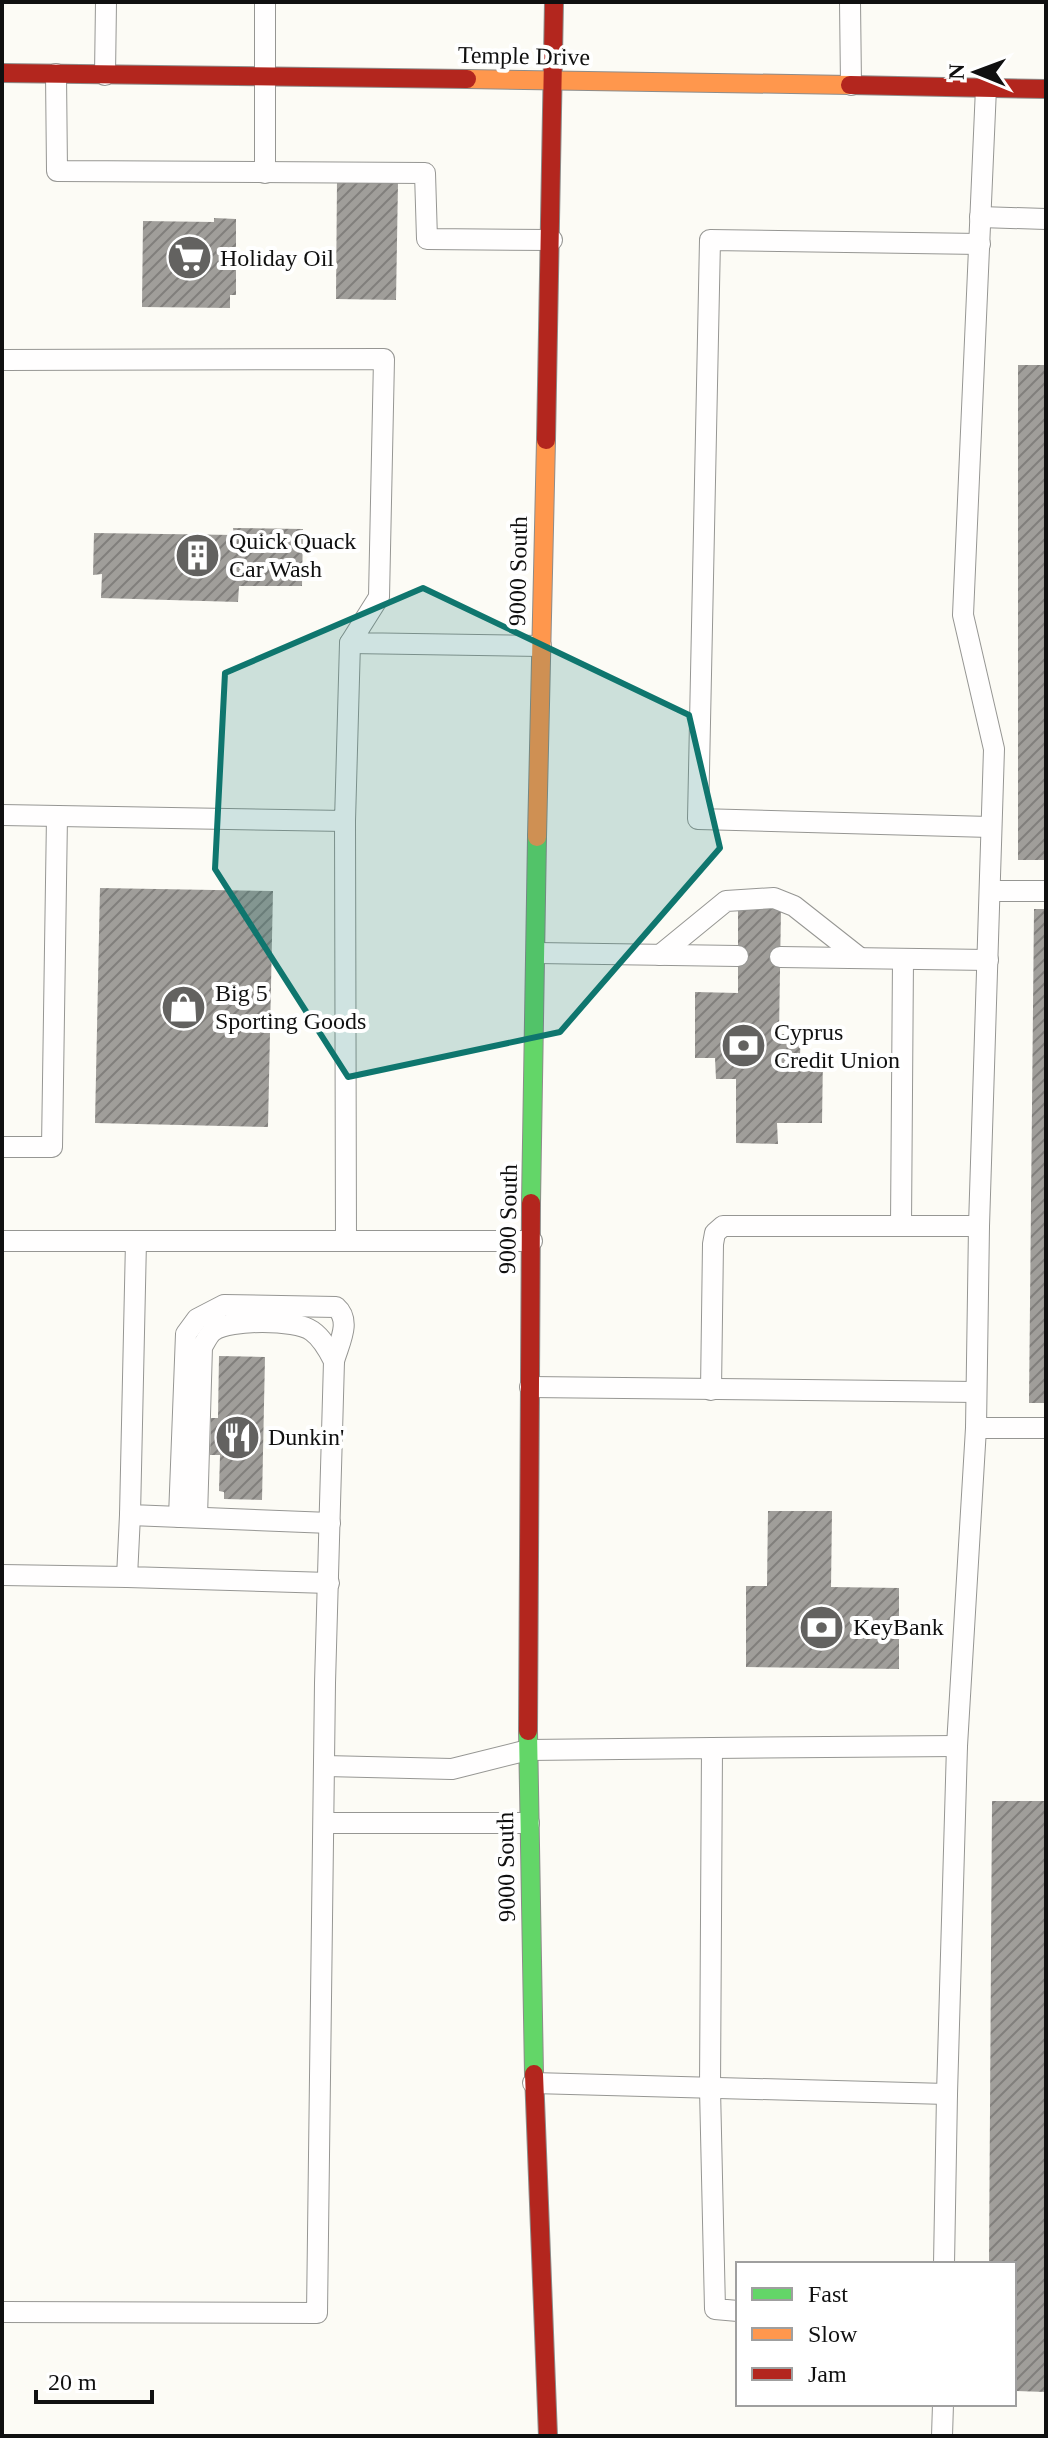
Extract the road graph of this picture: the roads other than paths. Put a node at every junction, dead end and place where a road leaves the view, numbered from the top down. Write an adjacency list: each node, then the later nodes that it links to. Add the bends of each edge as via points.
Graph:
1 (106, 2): 7 (lane)
2 (265, 2): 8 (lane)
3 (554, 2): 9 (main road, 9000 South)
4 (850, 2): 10 (lane)
5 (2, 73): 6 (main road, Temple Drive)
6 (56, 74): 7 (main road, Temple Drive); 13 (lane, via 57,171)
7 (105, 75): 8 (main road, Temple Drive)
8 (265, 76): 9 (main road, Temple Drive); 13 (lane)
9 (554, 80): 10 (main road, Temple Drive); 16 (main road, 9000 South)
10 (851, 85): 11 (main road, Temple Drive)
11 (986, 88): 12 (main road, Temple Drive); 14 (lane)
12 (1046, 89)
13 (265, 173): 16 (lane, via 425,173 427,239)
14 (980, 217): 15 (lane); 17 (lane)
15 (1046, 219)
16 (552, 240): 20 (main road, 9000 South)
17 (980, 244): 24 (lane, via 963,615 994,749); 24 (lane, via 710,240 698,819)
18 (2, 360): 19 (lane, via 384,359 379,597)
19 (350, 643): 20 (lane); 23 (lane)
20 (541, 646): 27 (main road, 9000 South)
21 (2, 815): 22 (lane)
22 (57, 816): 23 (lane); 34 (lane, via 52,1147)
23 (345, 821): 39 (lane)
24 (990, 827): 25 (lane)
25 (990, 891): 26 (lane); 33 (lane)
26 (1046, 891)
27 (537, 953): 28 (lane); 40 (main road, 9000 South)
28 (660, 955): 29 (lane); 31 (lane, via 726,901 774,898 794,906)
29 (738, 956)
30 (780, 957): 31 (lane)
31 (860, 958): 32 (lane)
32 (903, 959): 33 (lane); 35 (lane)
33 (988, 960): 36 (lane)
34 (2, 1147)
35 (901, 1225): 36 (lane); 43 (lane, via 723,1226 713,1244)
36 (979, 1226): 44 (lane)
37 (2, 1241): 38 (lane)
38 (136, 1241): 39 (lane); 47 (lane)
39 (346, 1241): 40 (lane)
40 (532, 1241): 42 (main road, 9000 South)
41 (334, 1361): 48 (lane, via 324,1342 296,1323 234,1323 213,1331 202,1347); 48 (lane, via 345,1322 336,1307 224,1305 197,1319 186,1334); 49 (lane)
42 (530, 1387): 43 (lane); 55 (main road, 9000 South)
43 (711, 1390): 44 (lane)
44 (976, 1392): 45 (lane)
45 (976, 1428): 46 (lane); 53 (lane)
46 (1046, 1428)
47 (130, 1515): 48 (lane); 51 (lane)
48 (188, 1517): 49 (lane)
49 (330, 1523): 52 (lane)
50 (2, 1575): 51 (lane)
51 (127, 1577): 52 (lane)
52 (329, 1583): 56 (lane)
53 (957, 1746): 54 (lane); 61 (lane)
54 (712, 1748): 55 (lane); 60 (lane)
55 (528, 1750): 56 (lane, via 452,1769); 58 (main road, 9000 South)
56 (325, 1766): 57 (lane)
57 (324, 1823): 58 (lane); 64 (lane, via 317,2313)
58 (529, 1823): 59 (main road, 9000 South)
59 (533, 2083): 60 (lane); 66 (main road, 9000 South)
60 (710, 2089): 61 (lane); 63 (lane, via 715,2309)
61 (947, 2094): 62 (lane)
62 (944, 2262)
63 (736, 2311)
64 (2, 2312)
65 (943, 2406): 67 (lane)
66 (548, 2436)
67 (942, 2436)

